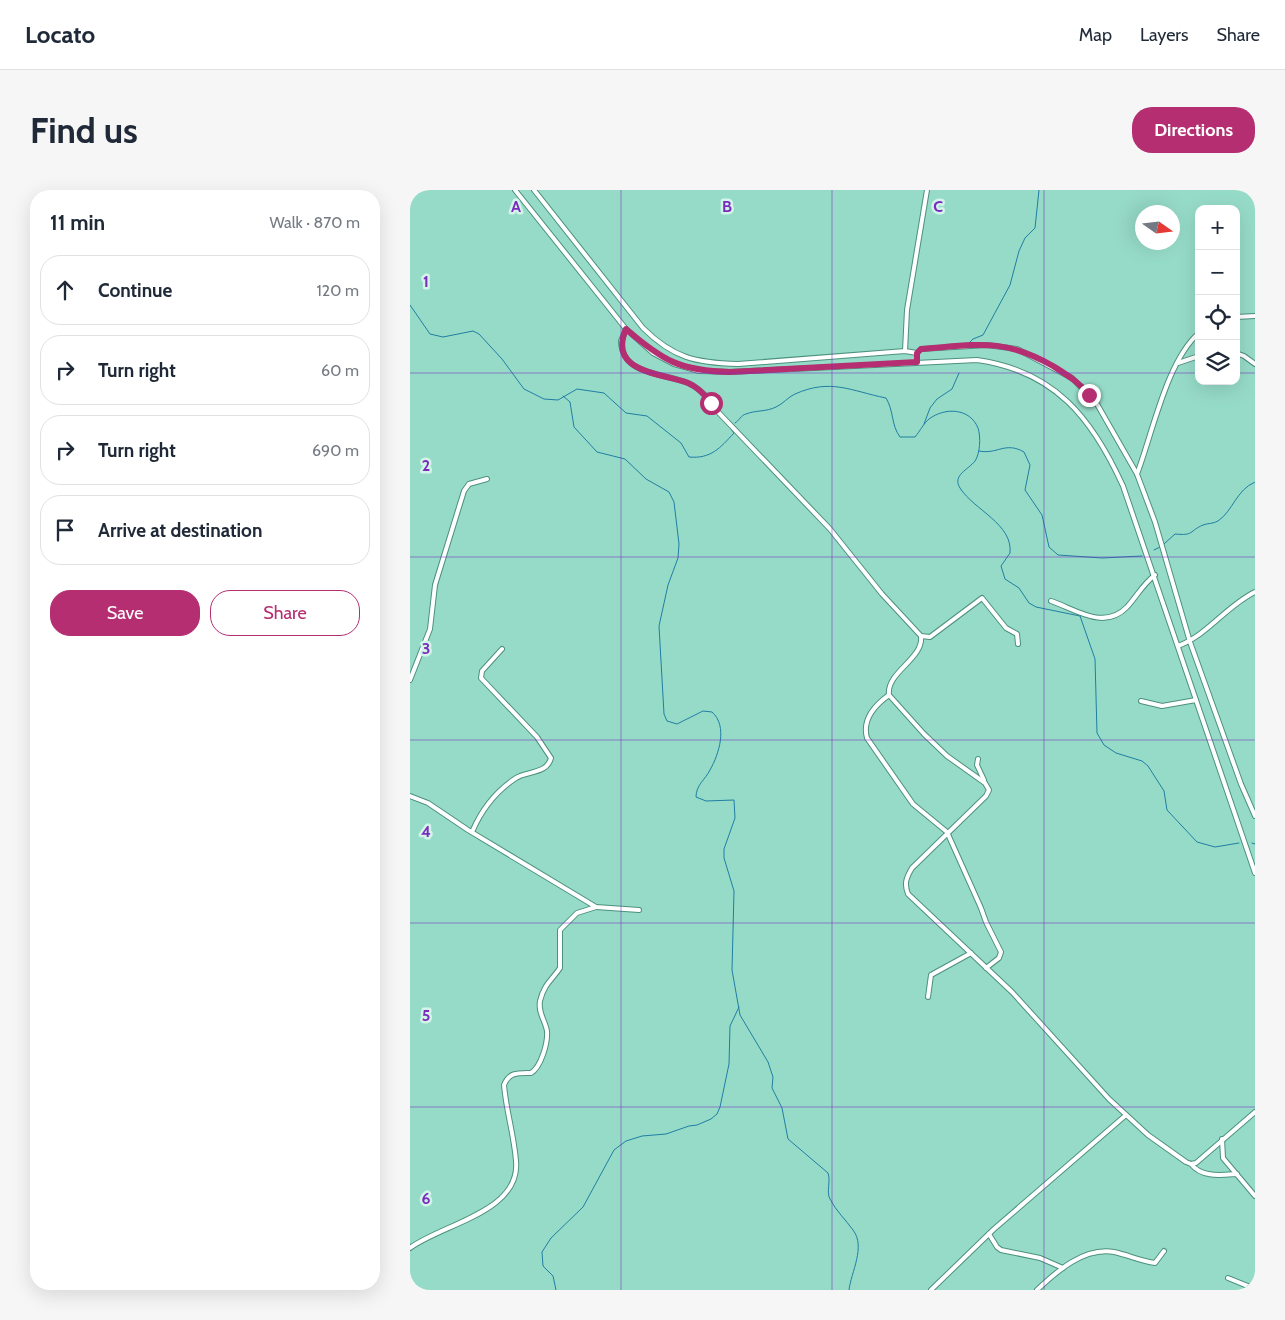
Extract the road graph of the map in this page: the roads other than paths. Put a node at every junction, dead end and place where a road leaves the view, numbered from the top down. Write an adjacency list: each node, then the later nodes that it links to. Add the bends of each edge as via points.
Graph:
1 (515, 190): 6 (street)
2 (534, 190): 8 (street, via 643,328 676,355 701,362 738,364)
3 (927, 190): 8 (street, via 907,310)
4 (1255, 316): 5 (street)
5 (1240, 318)
6 (626, 329): 12 (street, via 654,353 674,364 700,371 750,372); 20 (street, via 621,341 625,356 648,374 690,384 705,395 830,529)
7 (1195, 337): 13 (street)
8 (905, 350): 9 (street)
9 (917, 353): 12 (street); 15 (street, via 921,349 999,345 1035,356 1082,386 1104,414)
10 (1240, 354): 14 (street)
11 (1195, 357): 13 (street)
12 (917, 362): 17 (street, via 977,360 1017,368 1055,390 1073,406 1103,444 1135,516)
13 (1178, 363): 15 (street, via 1158,406 1152,434)
14 (1255, 364)
15 (1137, 474): 21 (street, via 1155,522)
16 (487, 479): 25 (street, via 470,484 464,491 435,586 430,629)
17 (1155, 575): 19 (street, via 1125,609 1106,618 1093,618); 23 (street)
18 (1255, 592): 21 (street)
19 (1051, 600)
20 (921, 636): 22 (street, via 930,637 982,598 1006,628 1017,634); 26 (street, via 921,646 890,685)
21 (1190, 642): 23 (street); 32 (street)
22 (1018, 644)
23 (1178, 646): 27 (street)
24 (502, 649): 33 (street, via 482,671 481,678 537,737 551,758 542,770 515,778 503,789 482,811)
25 (410, 680)
26 (889, 695): 30 (street, via 943,752); 34 (street, via 869,716 865,731 913,804)
27 (1196, 700): 28 (street, via 1162,706); 35 (street)
28 (1141, 701)
29 (978, 759): 30 (street)
30 (985, 782): 34 (street, via 989,790 986,796)
31 (410, 796): 33 (street, via 428,803)
32 (1255, 816)
33 (472, 832): 36 (street)
34 (947, 832): 38 (street, via 912,868 905,886 916,904); 39 (street, via 1001,952 999,958)
35 (1255, 873)
36 (596, 907): 37 (street); 48 (street, via 577,913 560,930 560,968 549,979 541,1000 540,1015 547,1033 539,1064 531,1073 513,1073 504,1085 516,1162 514,1184 492,1205)
37 (639, 910)
38 (971, 953): 39 (street); 40 (street, via 931,975)
39 (986, 968): 42 (street)
40 (928, 997)
41 (1255, 1112): 43 (street)
42 (1126, 1115): 44 (street, via 1148,1135); 47 (street)
43 (1222, 1139): 44 (street); 45 (street, via 1223,1158)
44 (1191, 1164): 45 (street, via 1196,1170 1215,1176)
45 (1236, 1174): 46 (street)
46 (1255, 1196)
47 (989, 1234): 50 (street, via 996,1247 1002,1250 1040,1258); 53 (street)
48 (410, 1248)
49 (1164, 1251): 50 (street, via 1155,1263 1112,1252 1090,1253)
50 (1063, 1268): 54 (street)
51 (1228, 1278): 52 (street)
52 (1255, 1289)
53 (931, 1290)
54 (1036, 1290)

